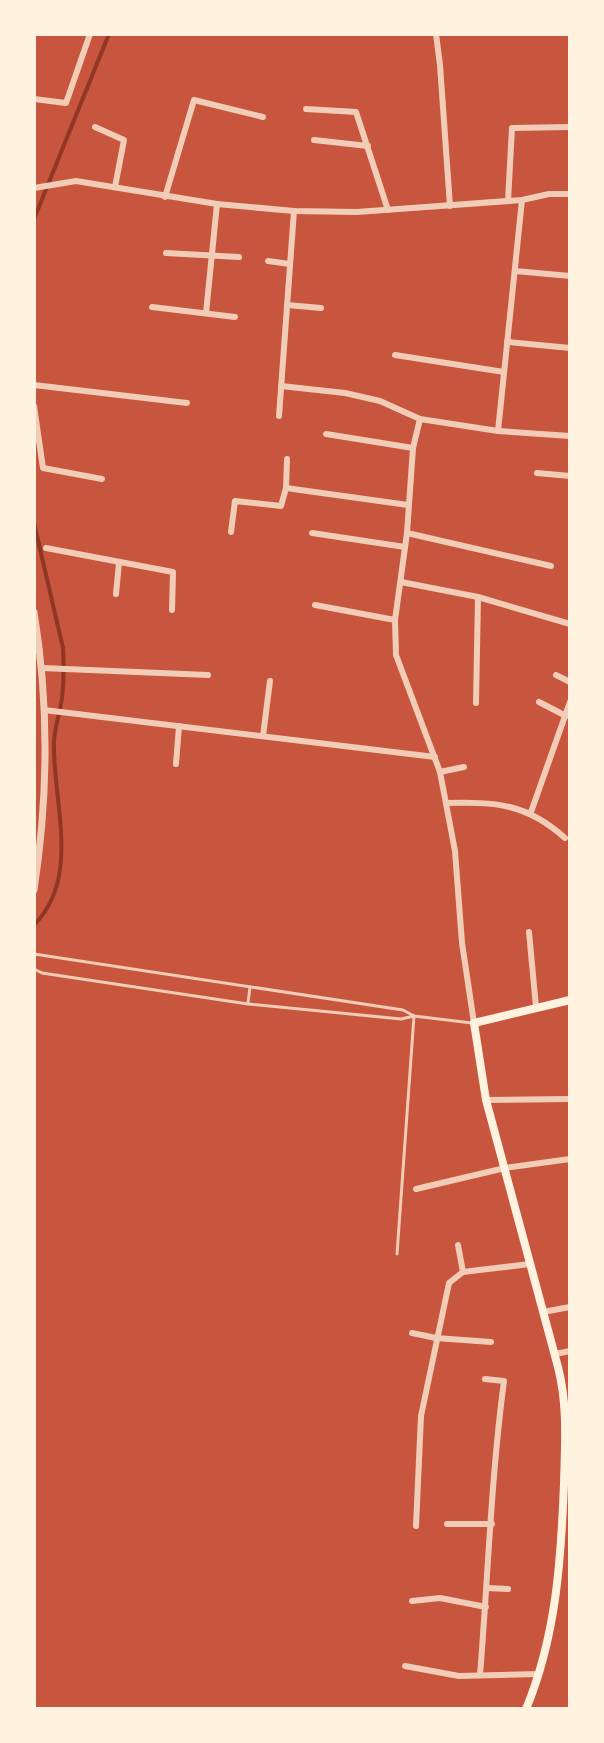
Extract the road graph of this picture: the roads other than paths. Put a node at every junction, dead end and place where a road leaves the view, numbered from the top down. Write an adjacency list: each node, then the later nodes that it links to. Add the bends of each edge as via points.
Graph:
1 (90, 34): 3 (street, via 66,103)
2 (436, 34): 17 (street)
3 (34, 99)
4 (306, 109): 9 (street, via 356,112)
5 (263, 117): 13 (street, via 194,100)
6 (95, 127): 10 (street, via 124,140)
7 (570, 127): 15 (street, via 512,128)
8 (314, 140): 9 (street)
9 (368, 146): 18 (street)
10 (115, 187): 11 (street, via 76,181); 13 (street)
11 (37, 188)
12 (570, 194): 14 (street)
13 (165, 197): 16 (street)
14 (522, 200): 15 (street); 25 (street)
15 (508, 201): 17 (street)
16 (217, 204): 19 (street); 21 (street)
17 (450, 206): 18 (street)
18 (388, 210): 19 (street)
19 (294, 211): 24 (street)
20 (166, 253): 21 (street)
21 (213, 255): 22 (street); 30 (street)
22 (239, 257)
23 (268, 261): 24 (street)
24 (290, 264): 27 (street)
25 (515, 271): 26 (street); 32 (street)
26 (570, 276)
27 (287, 305): 29 (street); 37 (street)
28 (152, 307): 30 (street)
29 (321, 308)
30 (206, 313): 31 (street)
31 (235, 317)
32 (507, 342): 33 (street); 35 (street)
33 (570, 348)
34 (395, 355): 35 (street)
35 (504, 372): 42 (street)
36 (34, 385): 38 (street)
37 (281, 386): 40 (street); 41 (street, via 356,395)
38 (187, 403)
39 (34, 406): 49 (street, via 43,468)
40 (279, 416)
41 (420, 419): 42 (street); 45 (street)
42 (498, 431): 44 (street)
43 (326, 434): 45 (street)
44 (570, 436)
45 (413, 448): 51 (street)
46 (287, 459): 50 (street)
47 (537, 473): 48 (street)
48 (570, 476)
49 (102, 479)
50 (286, 488): 51 (street); 52 (street, via 281,506 235,501)
51 (408, 505): 54 (street)
52 (231, 532)
53 (312, 533): 55 (street)
54 (407, 533): 55 (street); 58 (street)
55 (405, 547): 59 (street)
56 (46, 548): 57 (street)
57 (119, 563): 60 (street); 63 (street, via 173,572)
58 (551, 566)
59 (401, 582): 61 (street); 65 (street)
60 (116, 594)
61 (478, 597): 67 (street); 75 (street)
62 (315, 605): 65 (street)
63 (172, 610)
64 (34, 612): 66 (street)
65 (395, 620): 80 (street, via 396,655)
66 (35, 624): 68 (street)
67 (570, 624)
68 (42, 668): 69 (street); 76 (street)
69 (208, 675)
70 (556, 675): 72 (street)
71 (270, 681): 79 (street)
72 (570, 682)
73 (539, 702): 77 (street)
74 (570, 702): 77 (street)
75 (476, 703)
76 (44, 710): 78 (street); 84 (street)
77 (566, 716): 87 (street)
78 (179, 726): 79 (street); 81 (street)
79 (263, 736): 80 (street)
80 (435, 757): 85 (street)
81 (176, 764)
82 (464, 767): 85 (street)
83 (34, 769): 84 (street)
84 (43, 770): 89 (street, via 43,833)
85 (440, 772): 86 (street)
86 (446, 803): 87 (street, via 481,802); 99 (street)
87 (531, 812): 88 (street)
88 (565, 838)
89 (35, 876): 90 (street)
90 (34, 890)
91 (529, 932): 97 (street)
92 (34, 954): 94 (lane)
93 (34, 969): 96 (lane)
94 (250, 987): 96 (lane); 98 (lane)
95 (570, 1000): 97 (main road)
96 (248, 1004): 98 (lane)
97 (536, 1007): 99 (main road)
98 (414, 1016): 99 (lane); 106 (lane)
99 (474, 1023): 101 (main road)
100 (570, 1099): 101 (street)
101 (486, 1100): 103 (main road)
102 (570, 1159): 103 (street)
103 (505, 1168): 104 (street); 107 (main road)
104 (416, 1189)
105 (458, 1245): 108 (street)
106 (397, 1254)
107 (530, 1264): 108 (street); 110 (main road)
108 (463, 1272): 112 (street, via 449,1283)
109 (570, 1307): 110 (street)
110 (543, 1312): 115 (main road)
111 (412, 1333): 112 (street)
112 (436, 1338): 113 (street); 120 (street, via 421,1416)
113 (491, 1342)
114 (570, 1351): 115 (street)
115 (555, 1354): 117 (main road)
116 (485, 1379): 119 (street, via 504,1381)
117 (568, 1439): 126 (main road, via 558,1584)
118 (447, 1524): 119 (street)
119 (492, 1524): 121 (street)
120 (416, 1526)
121 (487, 1588): 122 (street); 124 (street)
122 (508, 1589)
123 (412, 1601): 124 (street, via 440,1598)
124 (486, 1607): 127 (street)
125 (405, 1666): 127 (street)
126 (539, 1674): 127 (street); 128 (main road)
127 (480, 1675)
128 (529, 1709)

